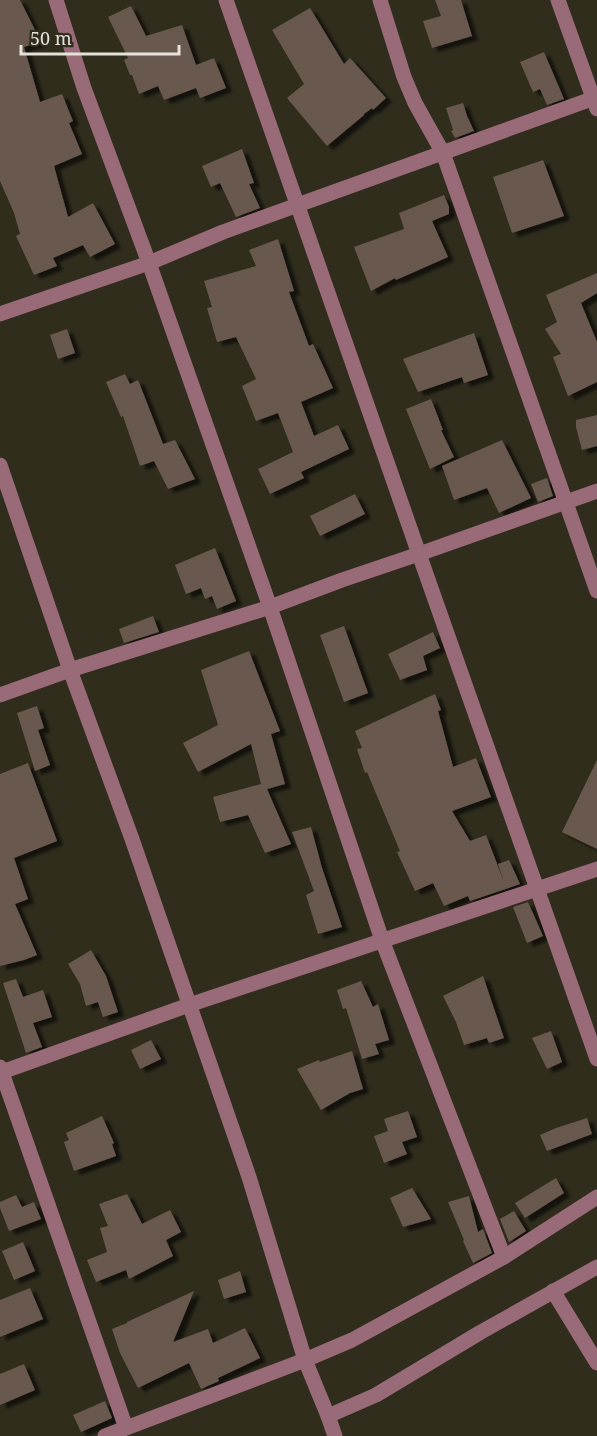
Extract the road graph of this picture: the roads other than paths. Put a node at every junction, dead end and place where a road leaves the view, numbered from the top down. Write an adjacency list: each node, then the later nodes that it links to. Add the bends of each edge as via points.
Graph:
1 (56, 0): 8 (street, via 84,88)
2 (226, 0): 7 (street)
3 (381, 0): 6 (street, via 404,77)
4 (558, 0): 5 (street)
5 (596, 102): 6 (street)
6 (443, 153): 7 (street); 12 (street)
7 (297, 205): 8 (street); 13 (street)
8 (149, 262): 9 (street); 15 (street)
9 (0, 314)
10 (0, 465): 16 (street)
11 (597, 491): 12 (street)
12 (566, 501): 13 (street); 14 (street)
13 (419, 554): 15 (street); 19 (street)
14 (597, 591)
15 (270, 607): 16 (street); 20 (street)
16 (70, 670): 17 (street); 21 (street)
17 (0, 695)
18 (597, 869): 19 (street)
19 (537, 888): 20 (street); 22 (street)
20 (382, 940): 21 (street); 25 (street)
21 (189, 1005): 23 (street); 28 (street, via 249,1177)
22 (597, 1059)
23 (1, 1069): 31 (street)
24 (597, 1197): 25 (street)
25 (504, 1257): 28 (street, via 352,1340)
26 (597, 1267): 27 (street)
27 (553, 1291): 29 (street); 30 (street, via 376,1395)
28 (305, 1360): 30 (street); 31 (street)
29 (597, 1364)
30 (328, 1416): 33 (street)
31 (136, 1429): 32 (street)
32 (105, 1436)
33 (335, 1436)

